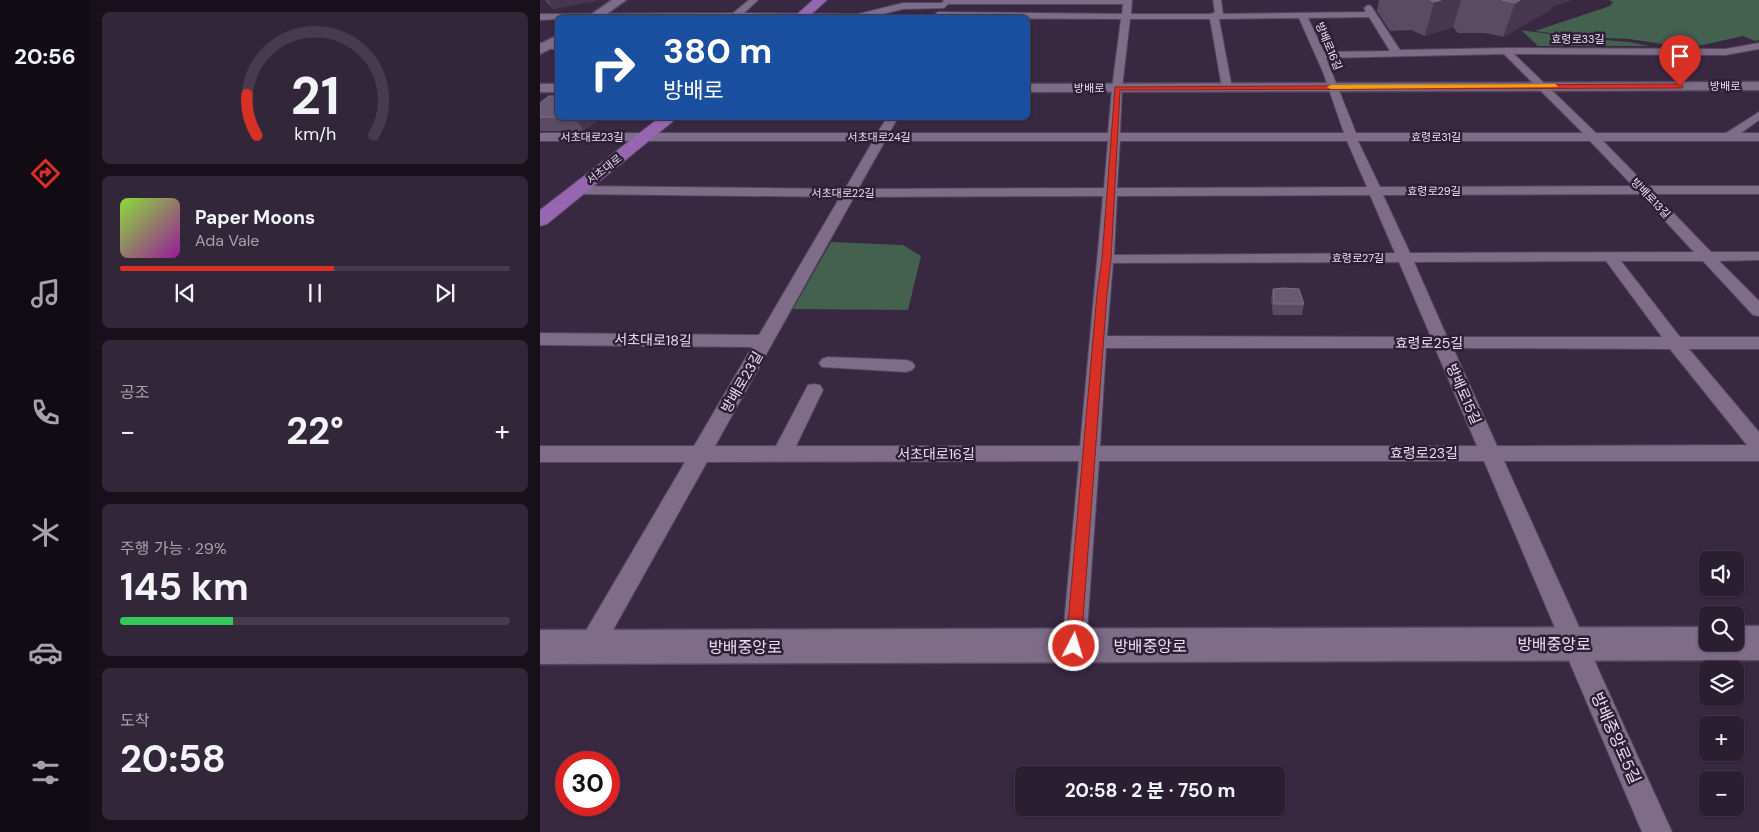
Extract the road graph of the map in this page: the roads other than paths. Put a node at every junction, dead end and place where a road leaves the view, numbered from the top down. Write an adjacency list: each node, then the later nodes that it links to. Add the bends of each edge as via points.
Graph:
1 (620, 0): 7 (main road)
2 (754, 0): 8 (street)
3 (821, 0): 9 (main road)
4 (1217, 0): 15 (street, via 1219,13)
5 (1128, 1): 6 (street); 14 (street)
6 (946, 3): 10 (street, via 903,6); 11 (street)
7 (595, 15)
8 (736, 15)
9 (801, 15)
10 (866, 15)
11 (938, 15)
12 (1302, 15): 15 (street); 20 (street, via 1370,11); 21 (street, 방배로16길)
13 (1030, 16): 14 (street)
14 (1124, 16): 15 (street); 28 (street)
15 (1214, 16): 29 (street)
16 (540, 17): 17 (street)
17 (555, 17)
18 (1759, 46): 19 (street, 효령로33길, via 1725,52)
19 (1506, 51): 20 (street, 효령로33길); 22 (street)
20 (1396, 52): 21 (street, 효령로33길)
21 (1320, 55): 24 (street, 방배로16길)
22 (1542, 86): 23 (main road, 방배로); 24 (main road, 방배로); 37 (street, 방배로13길)
23 (1759, 86)
24 (1332, 87): 29 (main road, 방배로); 36 (street, 방배로15길)
25 (540, 88): 26 (main road)
26 (555, 88)
27 (1030, 88): 28 (main road, 방배로)
28 (1117, 88): 29 (main road, 방배로); 35 (street)
29 (1227, 88)
30 (1759, 115): 39 (street)
31 (666, 120): 33 (main road, 서초대로)
32 (891, 120): 34 (street, 방배로23길)
33 (644, 137): 34 (street, 서초대로24길); 38 (street, 서초대로23길); 41 (main road, 서초대로)
34 (882, 137): 35 (street, 서초대로24길); 46 (street, 방배로23길)
35 (1114, 137): 36 (street, 효령로31길); 45 (street)
36 (1352, 137): 37 (street, 효령로31길); 43 (street, 방배로15길)
37 (1593, 137): 39 (street, 효령로31길); 44 (street, 방배로13길)
38 (540, 138)
39 (1729, 138): 40 (street, 효령로31길)
40 (1759, 138)
41 (577, 190): 46 (street, 서초대로22길); 47 (main road, 서초대로)
42 (1759, 190): 44 (street, 효령로29길)
43 (1375, 191): 44 (street, 효령로29길); 45 (street, 효령로29길); 51 (street, 방배로15길)
44 (1644, 191): 50 (street, 방배로13길)
45 (1109, 192): 46 (street, 서초대로22길); 52 (street)
46 (850, 193): 55 (street, 방배로23길)
47 (540, 220)
48 (1759, 256): 50 (street, 효령로27길)
49 (1610, 257): 50 (street, 효령로27길); 51 (street, 효령로27길); 58 (street)
50 (1707, 257): 53 (street, 방배로13길)
51 (1405, 258): 52 (street, 효령로27길); 57 (street, 방배로15길)
52 (1106, 259): 56 (street)
53 (1759, 311)
54 (540, 339): 55 (street, 서초대로18길)
55 (765, 341): 67 (street, 방배로23길)
56 (1098, 342): 57 (street, 효령로25길); 69 (street)
57 (1442, 343): 58 (street, 효령로25길); 64 (street, 방배로15길)
58 (1675, 343): 59 (street, 효령로25길); 63 (street)
59 (1759, 343)
60 (828, 362): 61 (street)
61 (906, 366)
62 (814, 390): 68 (street)
63 (1759, 446)
64 (1490, 453): 65 (street, 효령로23길); 69 (street, 효령로23길); 71 (street, 방배로15길)
65 (1759, 453)
66 (540, 454): 67 (street, 서초대로16길)
67 (701, 454): 68 (street, 서초대로16길); 73 (street, 방배로23길)
68 (782, 454): 69 (street, 서초대로16길)
69 (1090, 454): 72 (street)
70 (1759, 643): 71 (main road, 방배중앙로)
71 (1574, 644): 72 (main road, 방배중앙로); 75 (street, 방배중앙로5길)
72 (1074, 646): 73 (main road, 방배중앙로)
73 (590, 647): 74 (main road, 방배중앙로)
74 (540, 648)
75 (1657, 832)

